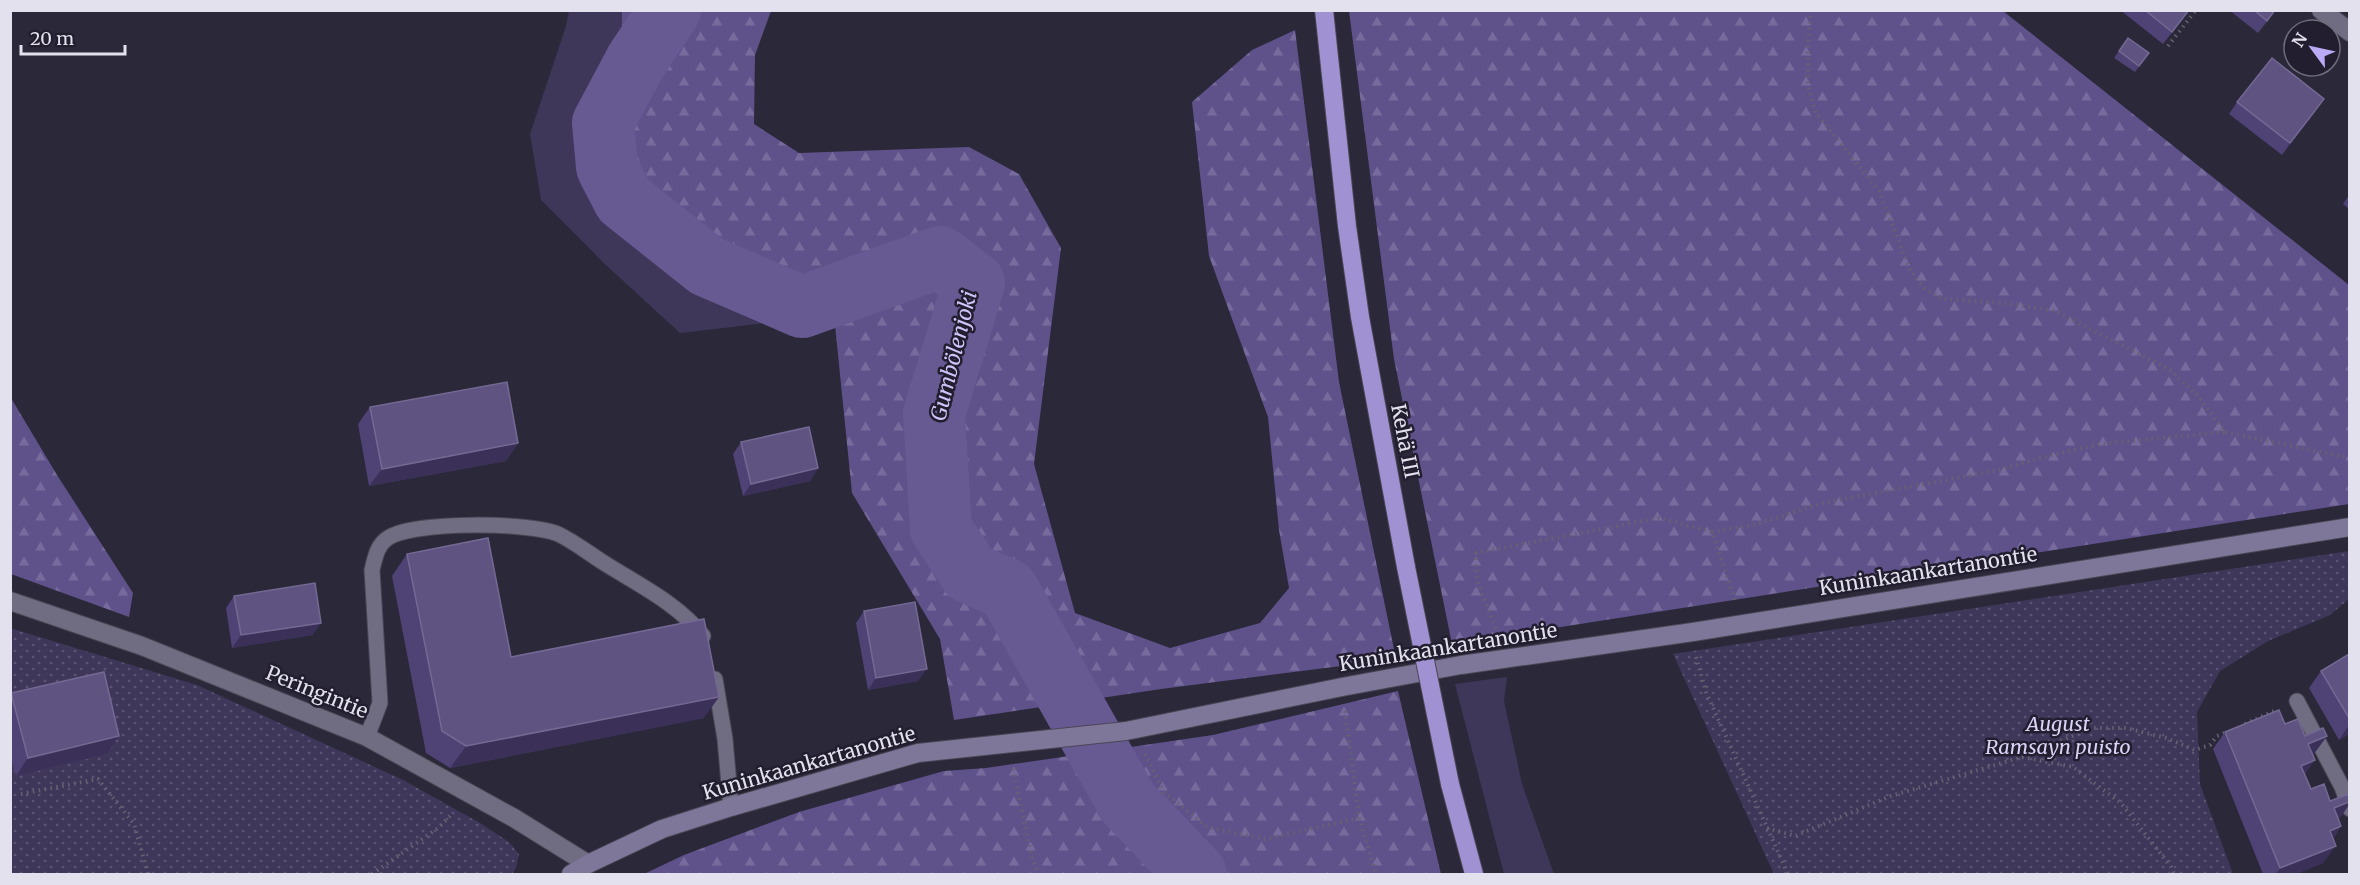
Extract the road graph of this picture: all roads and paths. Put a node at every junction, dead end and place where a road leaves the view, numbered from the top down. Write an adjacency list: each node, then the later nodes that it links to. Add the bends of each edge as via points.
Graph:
1 (1324, 10): 34 (highway, Kehä III, bridge, via 1360,317 1450,784)
2 (1811, 10): 7 (path, via 1808,87 1816,113 1879,190 1910,270 1924,288 1943,299 2056,311 2170,370 2197,395)
3 (2196, 10): 6 (path)
4 (2322, 10): 5 (street)
5 (2349, 32)
6 (2168, 46)
7 (2225, 432): 8 (path); 10 (path, via 2100,444 1999,470 1823,503 1757,524)
8 (2349, 458)
9 (2349, 527): 12 (street, Kuninkaankartanontie)
10 (1712, 532): 12 (path); 14 (path, via 1659,518 1476,553 1477,580)
11 (10, 601): 18 (street, Peringintie, via 142,646)
12 (1743, 624): 13 (street, Kuninkaankartanontie)
13 (1693, 632): 14 (street, Kuninkaankartanontie); 27 (path, via 1706,692)
14 (1508, 659): 15 (street, Kuninkaankartanontie)
15 (1342, 687): 17 (street, Kuninkaankartanontie); 26 (path)
16 (2297, 701): 20 (path, via 2217,736 2202,748 2186,748 2166,738 2126,728 2091,728); 21 (lane)
17 (1129, 730): 19 (street, Kuninkaankartanontie); 26 (path, via 1164,792 1207,827 1265,839)
18 (367, 737): 23 (street, Peringintie); 24 (lane, via 381,703 372,570 377,550 388,537 424,527 493,524 557,534 672,606 709,644 725,739)
19 (1008, 745): 24 (street, Kuninkaankartanontie, via 918,753); 32 (path, via 1032,859)
20 (2022, 757): 27 (path, via 1891,796 1796,836); 36 (path, via 2073,767 2121,803)
21 (2346, 785): 25 (lane)
22 (21, 794): 29 (path, via 98,779 134,824)
23 (472, 795): 28 (street, Peringintie); 30 (path, via 438,828)
24 (731, 807): 28 (street, Kuninkaankartanontie, via 662,829)
25 (2349, 809)
26 (1359, 818): 33 (path)
27 (1767, 828): 35 (path)
28 (588, 864): 31 (street, Kuninkaankartanontie)
29 (148, 874)
30 (372, 874)
31 (572, 874)
32 (1039, 874)
33 (1376, 874)
34 (1474, 874)
35 (1788, 874)
36 (2174, 874)

